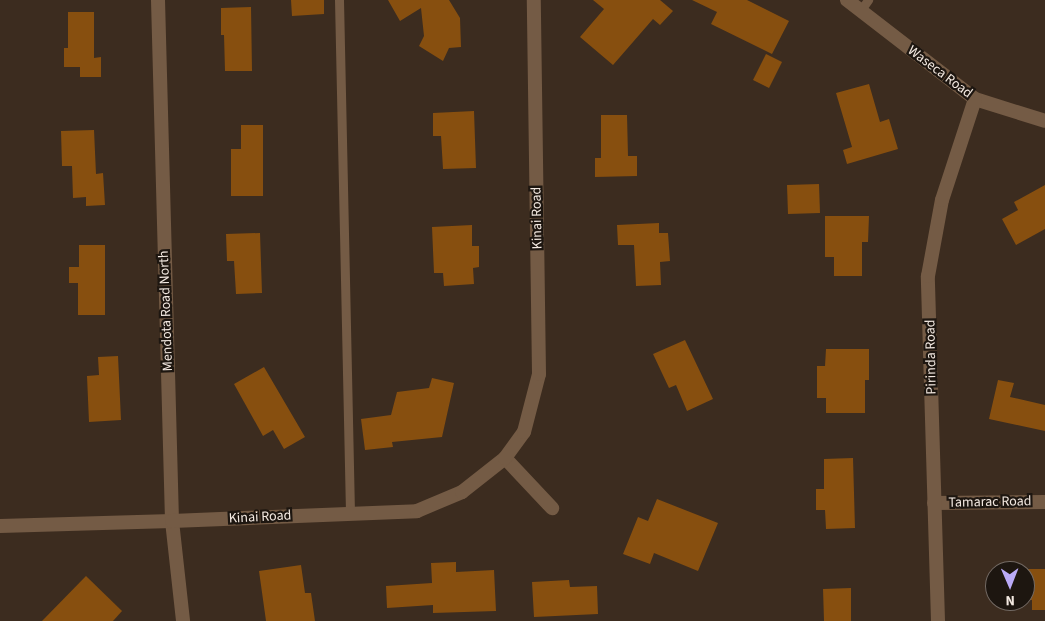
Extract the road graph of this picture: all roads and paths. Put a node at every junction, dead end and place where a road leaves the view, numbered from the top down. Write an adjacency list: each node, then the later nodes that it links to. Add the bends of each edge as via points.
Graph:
1 (158, 0): 13 (street, Mendota Road North)
2 (339, 0): 12 (lane)
3 (534, 0): 8 (street, Kinai Road, via 539,374 524,432)
4 (846, 0): 5 (street, Waseca Road)
5 (864, 5): 6 (street, Waseca Road)
6 (975, 99): 7 (street, Waseca Road); 10 (street, Pirinda Road, via 942,200 928,276)
7 (1045, 121)
8 (505, 458): 11 (street); 12 (street, Kinai Road, via 462,492 417,510)
9 (1045, 502): 10 (street, Tamarac Road)
10 (934, 503): 16 (street, Pirinda Road)
11 (552, 508)
12 (350, 514): 13 (street, Kinai Road)
13 (172, 521): 14 (street, Kinai Road); 15 (street, Mendota Road North)
14 (0, 526)
15 (183, 621)
16 (938, 621)

